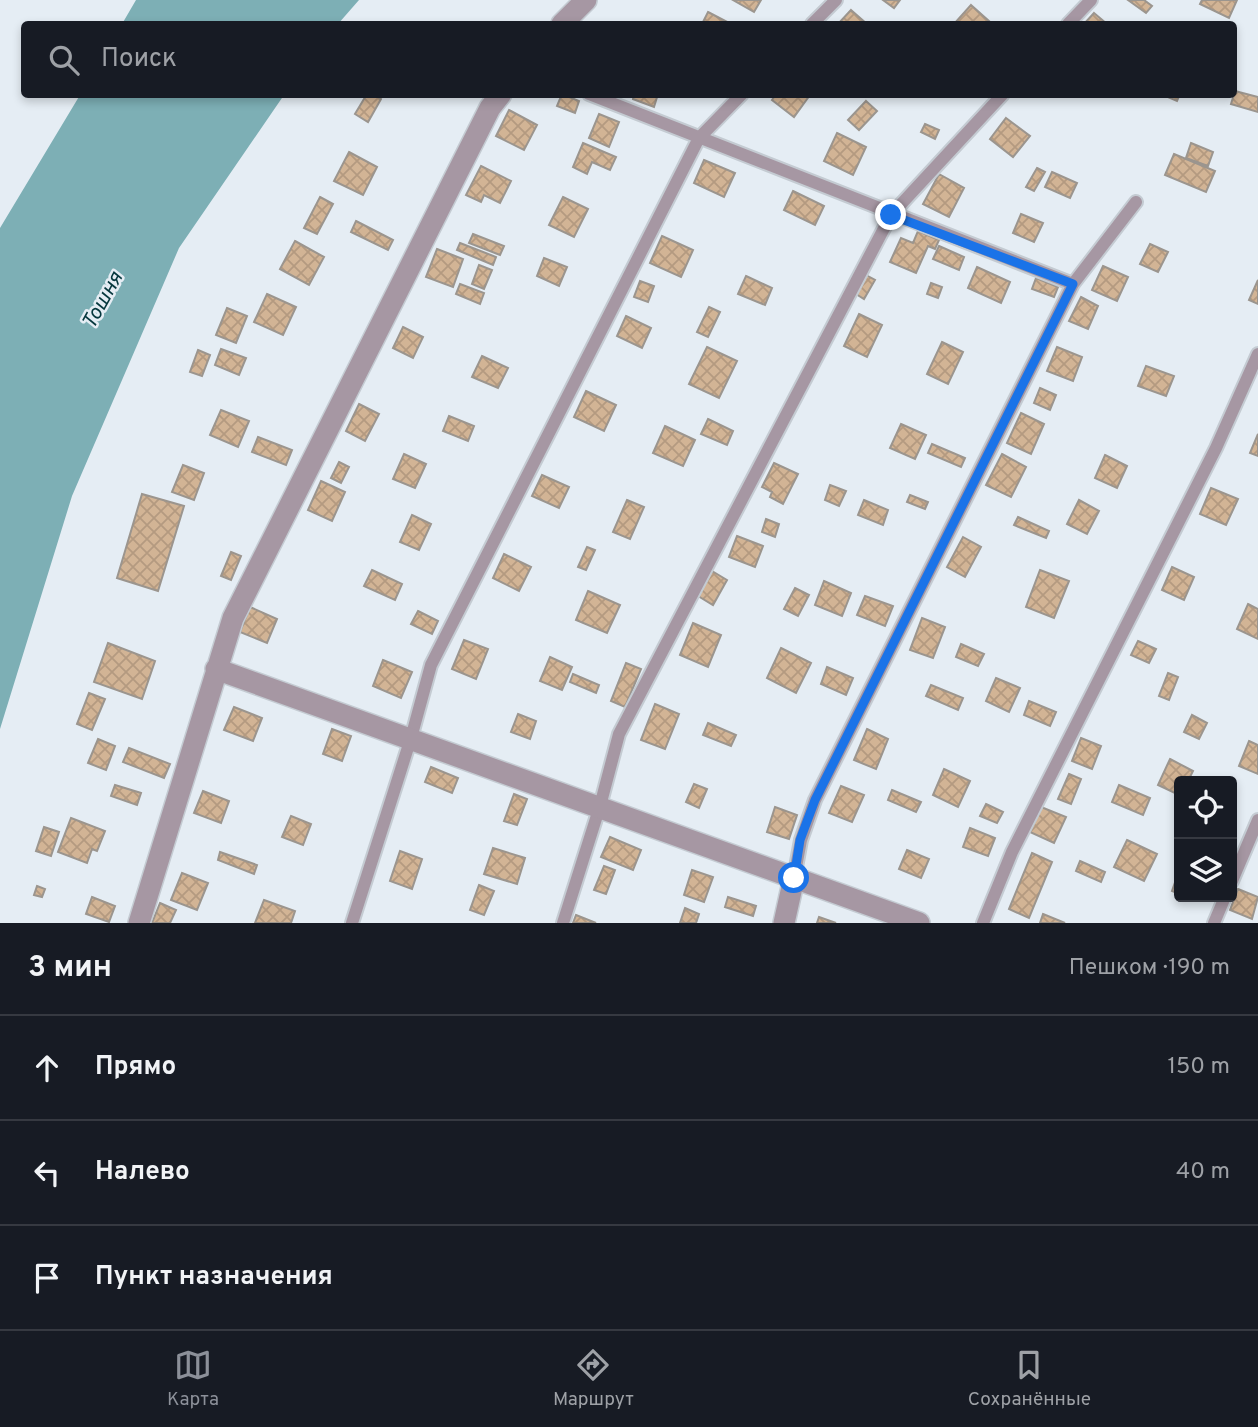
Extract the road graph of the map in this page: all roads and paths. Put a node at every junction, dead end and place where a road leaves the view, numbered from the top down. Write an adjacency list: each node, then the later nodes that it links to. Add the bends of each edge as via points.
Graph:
1 (586, 0): 4 (street)
2 (836, 0): 5 (lane)
3 (1091, 0): 6 (lane)
4 (565, 21)
5 (815, 21)
6 (1071, 21)
7 (497, 98): 16 (street, via 233,618)
8 (599, 98): 11 (lane)
9 (738, 98): 11 (lane)
10 (999, 98): 13 (lane)
11 (699, 138): 13 (lane); 17 (lane, via 431,665)
12 (1136, 202): 14 (lane)
13 (891, 215): 14 (lane); 18 (lane, via 619,734)
14 (1073, 284): 21 (lane, via 815,800 800,840)
15 (1258, 354): 28 (lane, via 1216,448 1012,852)
16 (216, 669): 17 (street); 23 (street)
17 (411, 738): 18 (street); 24 (lane)
18 (600, 806): 21 (street); 25 (lane)
19 (1258, 820): 20 (lane)
20 (1237, 869)
21 (794, 878): 26 (street); 27 (street)
22 (1223, 902): 29 (lane)
23 (139, 923)
24 (352, 923)
25 (563, 923)
26 (784, 923)
27 (919, 923)
28 (983, 923)
29 (1214, 923)

